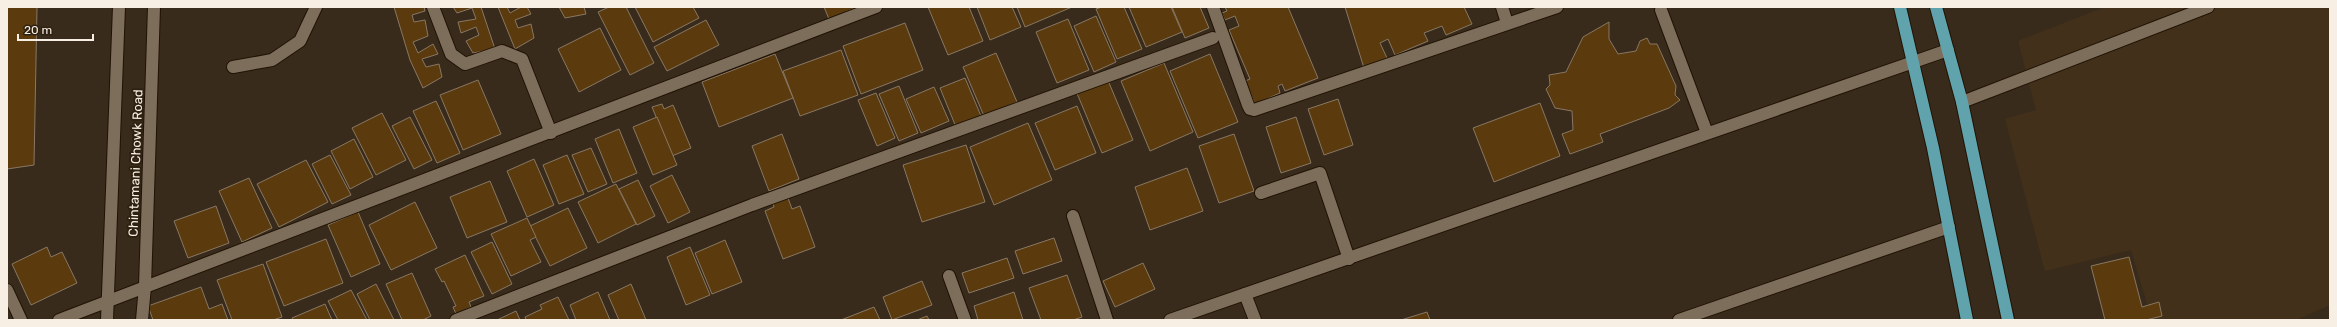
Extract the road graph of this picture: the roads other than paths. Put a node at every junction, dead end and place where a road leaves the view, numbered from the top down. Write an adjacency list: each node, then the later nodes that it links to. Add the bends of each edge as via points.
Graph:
1 (119, 7): 29 (street, Chintamani Chowk Road)
2 (154, 7): 26 (street, Chintamani Chowk Road)
3 (316, 7): 17 (street, via 300,41 272,60)
4 (433, 7): 19 (street, via 451,54 465,64 502,51 522,59)
5 (876, 7): 19 (street)
6 (1213, 7): 13 (street, via 1248,104 1250,109 1254,110)
7 (1502, 7): 13 (street)
8 (1557, 7): 13 (street)
9 (1900, 7): 16 (main road)
10 (1936, 7): 15 (main road)
11 (2208, 7): 18 (street)
12 (1661, 10): 20 (street)
13 (1507, 23)
14 (1213, 38): 35 (street, via 752,205)
15 (1948, 50): 16 (street); 18 (main road)
16 (1914, 60): 20 (street); 23 (main road)
17 (233, 66)
18 (1962, 102): 42 (main road)
19 (551, 133): 26 (street)
20 (1707, 133): 24 (street)
21 (1261, 194): 24 (street, via 1320,173)
22 (1073, 216): 37 (street)
23 (1949, 227): 40 (street); 41 (main road)
24 (1348, 258): 28 (street)
25 (949, 276): 36 (street)
26 (145, 286): 29 (street); 34 (street, Chintamani Chowk Road)
27 (7, 290): 31 (street)
28 (1245, 294): 30 (street); 39 (street)
29 (109, 302): 32 (street); 33 (street, Chintamani Chowk Road)
30 (1193, 316): 38 (street)
31 (21, 320)
32 (59, 320)
33 (107, 320)
34 (142, 320)
35 (456, 320)
36 (965, 320)
37 (1106, 320)
38 (1170, 320)
39 (1255, 320)
40 (1679, 320)
41 (1966, 320)
42 (2008, 320)

